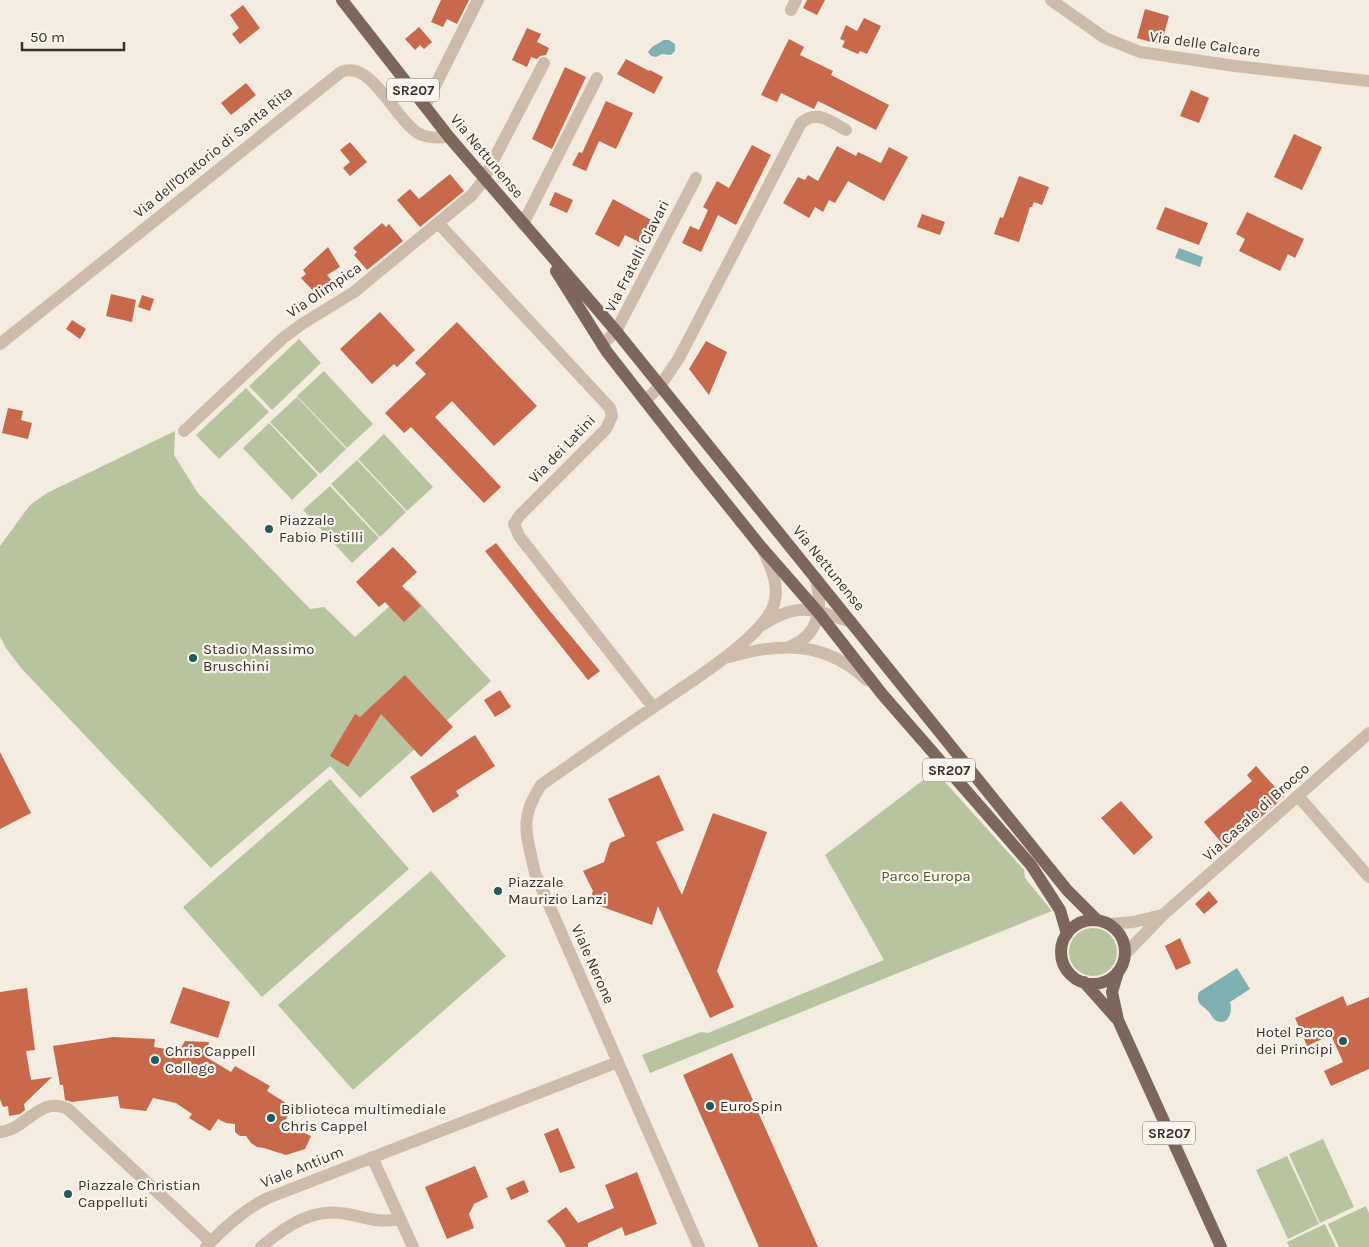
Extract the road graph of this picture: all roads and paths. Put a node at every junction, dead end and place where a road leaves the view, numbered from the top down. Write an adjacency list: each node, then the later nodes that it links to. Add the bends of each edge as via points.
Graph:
1 (342, 0): 7 (main road, Via Nettunense / SR207)
2 (478, 0): 7 (street)
3 (1051, 0): 6 (street, Via delle Calcare, via 1105,38 1140,52)
4 (544, 63): 10 (street, Via Olimpica)
5 (597, 78): 13 (street)
6 (1369, 81)
7 (425, 106): 9 (main road, Via Nettunense / SR207)
8 (846, 130): 18 (street, via 818,116 810,116 801,123 679,358)
9 (449, 137): 10 (main road, Via Nettunense / SR207); 16 (street, Via dell'Oratorio di Santa Rita, via 427,137 418,133 366,76 351,69 341,72)
10 (484, 178): 12 (street, Via Olimpica, via 472,195); 13 (main road, Via Nettunense / SR207)
11 (696, 178): 15 (street, Via Fratelli Clavari)
12 (438, 224): 20 (street, Via Olimpica, via 354,292 288,335); 29 (street, Via dei Latini, via 610,408 612,416 606,430 514,524 519,536)
13 (523, 224): 14 (main road, Via Nettunense / SR207)
14 (534, 237): 15 (main road, Via Nettunense / SR207); 17 (main road, Via Nettunense / SR207)
15 (616, 331): 17 (street, Via Fratelli Clavari); 18 (main road, Via Nettunense / SR207)
16 (0, 344)
17 (602, 345): 19 (main road, Via Nettunense / SR207)
18 (660, 386): 19 (street); 22 (main road, Via Nettunense / SR207)
19 (645, 401): 21 (main road, Via Nettunense / SR207)
20 (184, 431)
21 (762, 548): 23 (main road, Via Nettunense / SR207); 25 (street, Viale Nerone, via 774,576 776,598)
22 (815, 577): 23 (street, via 819,594); 24 (main road, Via Nettunense / SR207)
23 (818, 612): 24 (street, Viale Nerone); 25 (street, Viale Nerone, via 792,610); 26 (street, via 806,637); 28 (main road, Via Nettunense / SR207)
24 (851, 622): 34 (main road, Via Nettunense / SR207, via 1067,890)
25 (758, 628): 27 (street, Viale Nerone)
26 (791, 646): 27 (street, Viale Nerone, via 764,648); 28 (street, Viale Nerone, via 839,660)
27 (725, 659): 29 (street, Viale Nerone)
28 (882, 694): 35 (main road, Via Nettunense / SR207, via 1027,859 1060,910)
29 (653, 708): 40 (street, Viale Nerone, via 541,785 530,800 526,816 535,873)
30 (1369, 733): 31 (street, Via Casale di Brocco)
31 (1298, 796): 32 (street); 33 (street, Via Casale di Brocco)
32 (1369, 877)
33 (1164, 914): 34 (street, Via Casale di Brocco, via 1133,922); 36 (street, Via Casale di Brocco)
34 (1103, 922): 35 (main road, via 1080,923); 36 (main road, Via Nettunense / SR207, via 1121,937)
35 (1067, 934): 38 (main road, Via Nettunense / SR207, via 1063,942 1063,962 1075,978)
36 (1125, 954): 37 (main road, Via Nettunense / SR207)
37 (1118, 972): 38 (main road, via 1102,982); 39 (main road, Via Nettunense / SR207, via 1112,992)
38 (1084, 982): 39 (main road, Via Nettunense / SR207)
39 (1118, 1020): 48 (main road, Via Nettunense / SR207)
40 (618, 1062): 42 (street, Viale Antium); 47 (street, Viale Nerone)
41 (0, 1132): 44 (street, via 15,1128 46,1107 57,1105 68,1109)
42 (372, 1157): 43 (street); 44 (street, Viale Antium, via 260,1202 237,1217)
43 (400, 1219): 45 (street, via 376,1221 341,1213 318,1213 285,1228); 46 (street)
44 (208, 1245)
45 (261, 1247)
46 (413, 1247)
47 (699, 1247)
48 (1221, 1247)

